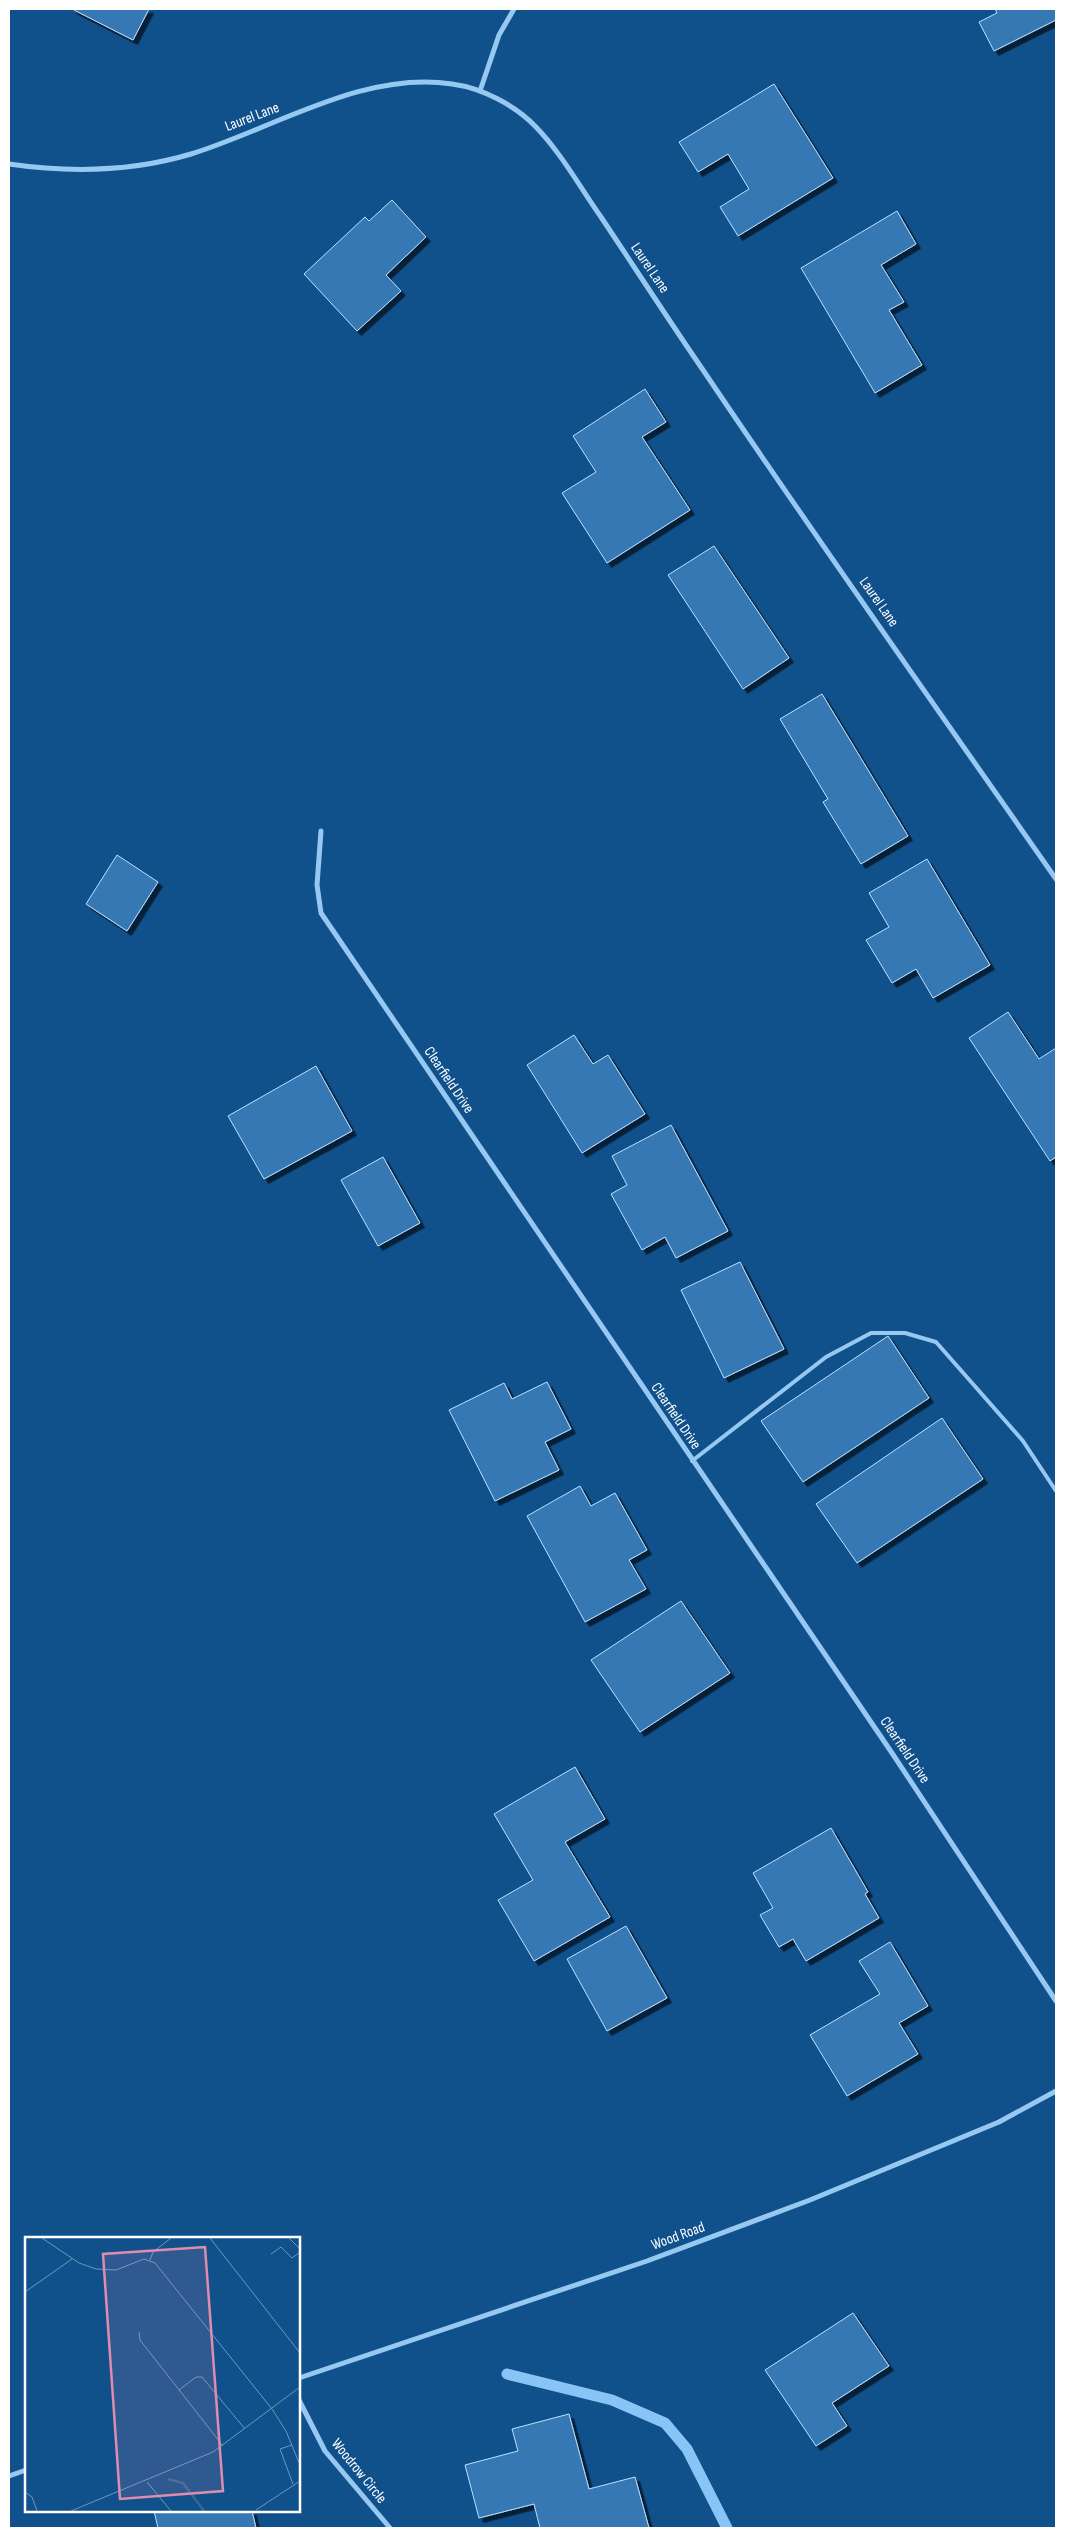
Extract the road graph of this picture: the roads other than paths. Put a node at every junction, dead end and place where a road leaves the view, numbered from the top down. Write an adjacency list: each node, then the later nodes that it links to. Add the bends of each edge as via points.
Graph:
1 (514, 9): 2 (street, via 499,35)
2 (480, 91): 3 (street, Laurel Lane, via 452,84 379,86 190,154 124,169 56,170); 5 (street, Laurel Lane, via 510,106 536,126 566,165 704,372)
3 (9, 164)
4 (321, 831): 6 (street, Clearfield Drive, via 317,885 321,913)
5 (1056, 879)
6 (692, 1461): 7 (lane, via 826,1357 871,1333 905,1333 936,1342 1023,1441); 8 (street, Clearfield Drive, via 892,1753)
7 (1056, 1491)
8 (1056, 2002)
9 (1056, 2090): 10 (street, Wood Road, via 998,2122 810,2200 647,2261)
10 (300, 2378)
11 (300, 2402): 14 (street, Woodrow Circle, via 325,2451)
12 (25, 2470): 13 (street)
13 (9, 2476)
14 (390, 2528)

